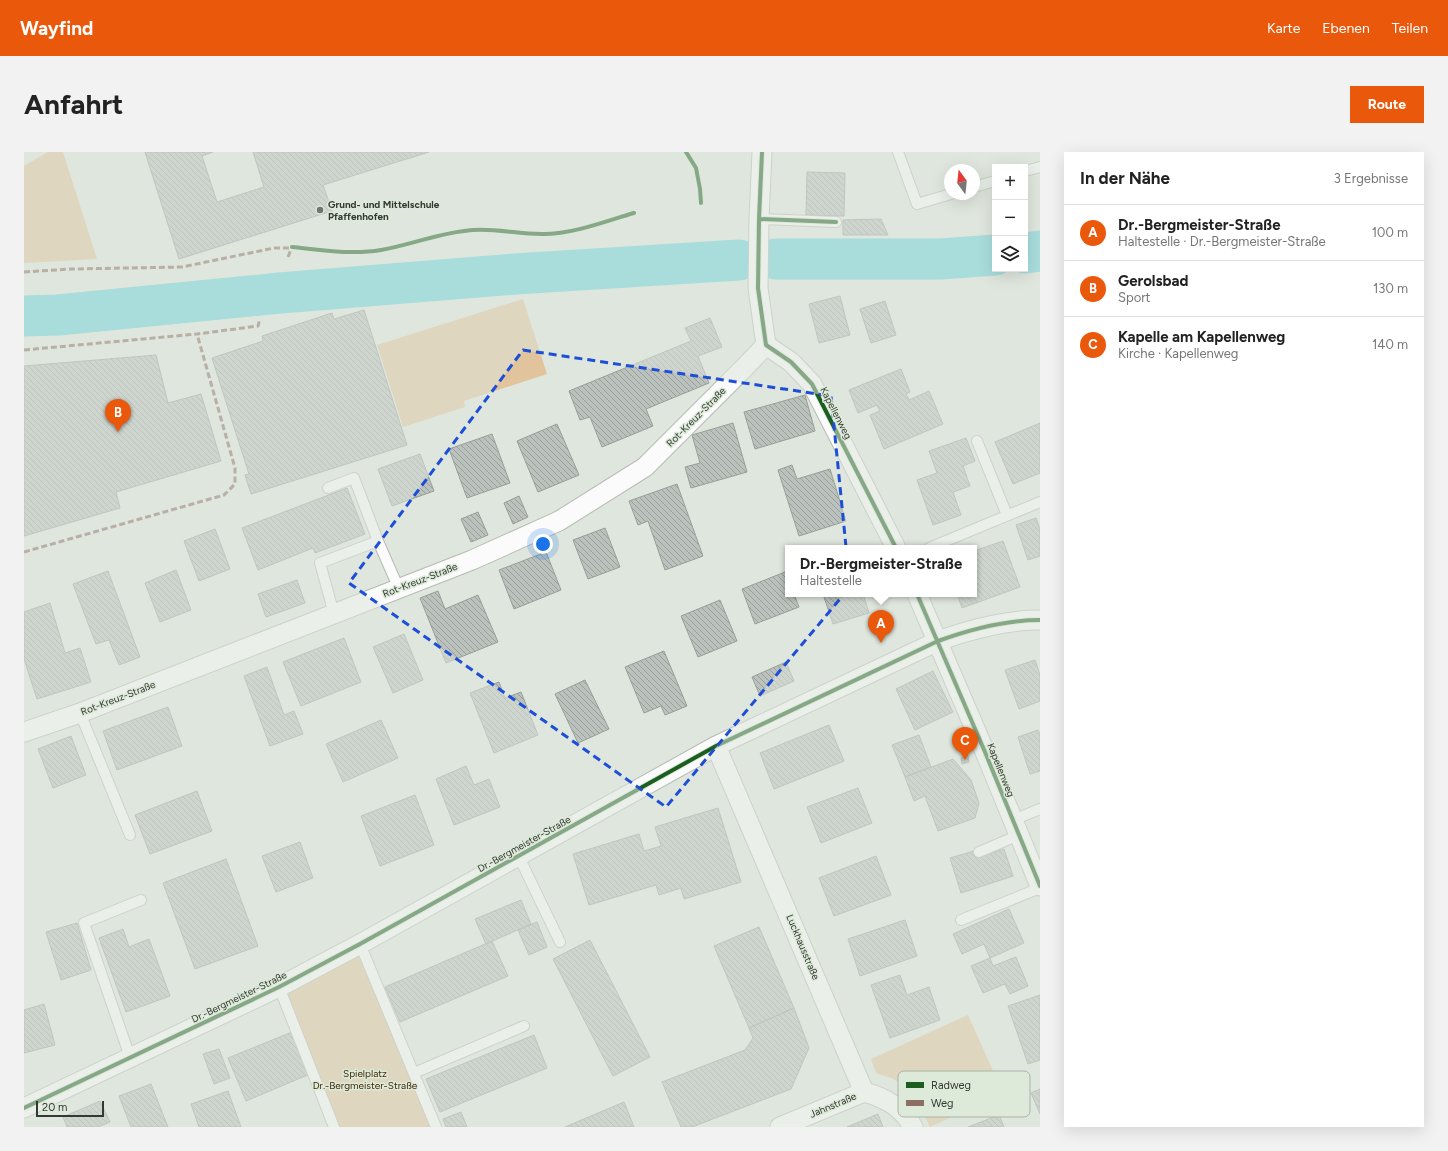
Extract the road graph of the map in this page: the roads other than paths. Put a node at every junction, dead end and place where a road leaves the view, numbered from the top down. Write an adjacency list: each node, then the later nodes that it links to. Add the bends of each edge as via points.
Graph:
1 (762, 152): 9 (street)
2 (898, 152): 7 (lane, via 917,204)
3 (1040, 167): 4 (lane)
4 (1028, 170)
5 (992, 182): 6 (lane)
6 (980, 185)
7 (944, 196)
8 (836, 222): 9 (lane)
9 (758, 225): 10 (street, via 758,288)
10 (766, 345): 16 (street, Kapellenweg, via 791,362 812,384); 18 (street, Rot-Kreuz-Straße, via 646,467 559,521 472,560)
11 (977, 441): 14 (lane)
12 (328, 488): 15 (lane, via 354,478)
13 (1040, 502): 14 (lane)
14 (1007, 515): 17 (lane)
15 (378, 541): 18 (lane); 20 (lane, via 320,563)
16 (894, 545)
17 (936, 545)
18 (398, 589): 20 (street, Rot-Kreuz-Straße)
19 (918, 597): 22 (street, Kapellenweg)
20 (334, 614): 23 (street, Rot-Kreuz-Straße)
21 (1040, 620): 22 (street, Dr.-Bergmeister-Straße, via 990,625)
22 (938, 641): 25 (street, Dr.-Bergmeister-Straße); 27 (street, Kapellenweg)
23 (80, 713): 24 (street, Rot-Kreuz-Straße); 28 (lane)
24 (24, 732)
25 (716, 746): 30 (street, Dr.-Bergmeister-Straße); 40 (street, Luckhausstraße)
26 (1040, 809): 27 (lane)
27 (1016, 828): 29 (lane); 31 (street, Kapellenweg)
28 (130, 835)
29 (979, 852)
30 (519, 857): 34 (lane, Dr.-Bergmeister-Straße); 35 (street, Dr.-Bergmeister-Straße)
31 (1040, 887): 33 (lane)
32 (141, 900): 38 (lane, via 84,923)
33 (961, 920)
34 (560, 942)
35 (360, 944): 36 (street, Dr.-Bergmeister-Straße); 39 (lane)
36 (279, 987): 38 (street, Dr.-Bergmeister-Straße); 44 (lane, Dr.-Bergmeister-Straße)
37 (524, 1026): 39 (lane)
38 (130, 1057): 41 (street, Dr.-Bergmeister-Straße)
39 (414, 1073): 45 (lane)
40 (864, 1092): 42 (street, via 882,1096); 46 (street, Jahnstraße)
41 (24, 1108)
42 (898, 1108)
43 (906, 1117): 47 (street)
44 (334, 1127)
45 (436, 1127)
46 (780, 1127)
47 (913, 1127)

